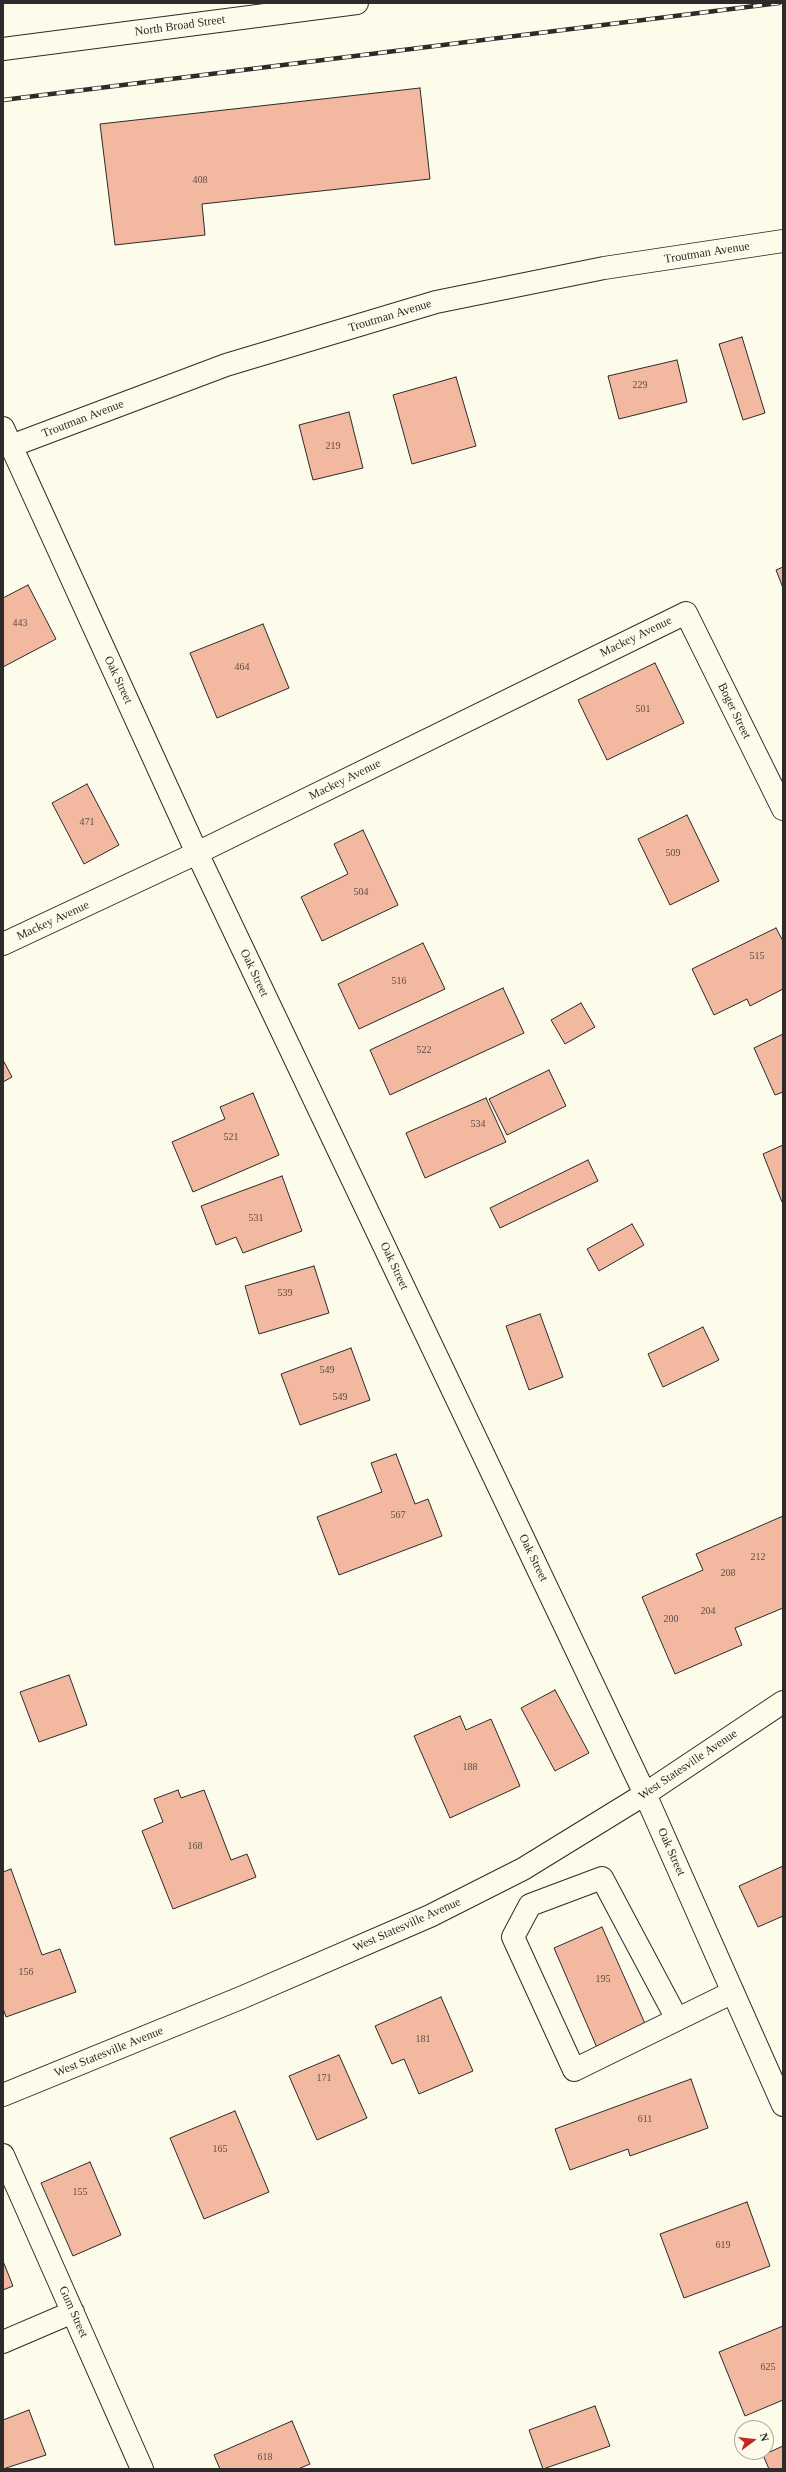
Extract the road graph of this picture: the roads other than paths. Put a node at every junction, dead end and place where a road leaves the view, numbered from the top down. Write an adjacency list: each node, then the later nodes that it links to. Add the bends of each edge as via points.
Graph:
1 (357, 3): 2 (street, North Broad Street)
2 (3, 49)
3 (783, 241): 4 (street, Troutman Avenue, via 604,268 436,302 226,365)
4 (7, 437): 7 (street, Oak Street)
5 (686, 613): 6 (street, Boger Street); 7 (street, Mackey Avenue)
6 (783, 809)
7 (197, 853): 8 (street, Mackey Avenue); 10 (street, Oak Street)
8 (3, 944)
9 (783, 1702): 10 (street, West Statesville Avenue)
10 (645, 1794): 11 (street, West Statesville Avenue); 13 (street, Oak Street)
11 (517, 1872): 12 (street); 15 (street, West Statesville Avenue, via 430,1916 243,1997)
12 (530, 1905): 14 (street, via 602,1878); 14 (street, via 513,1937 574,2070)
13 (733, 1992): 14 (street); 16 (street, Oak Street)
14 (677, 2019)
15 (3, 2095)
16 (783, 2105)
17 (3, 2155): 18 (street, Gum Street)
18 (73, 2312): 19 (street); 20 (street, Gum Street)
19 (3, 2342)
20 (142, 2469)

